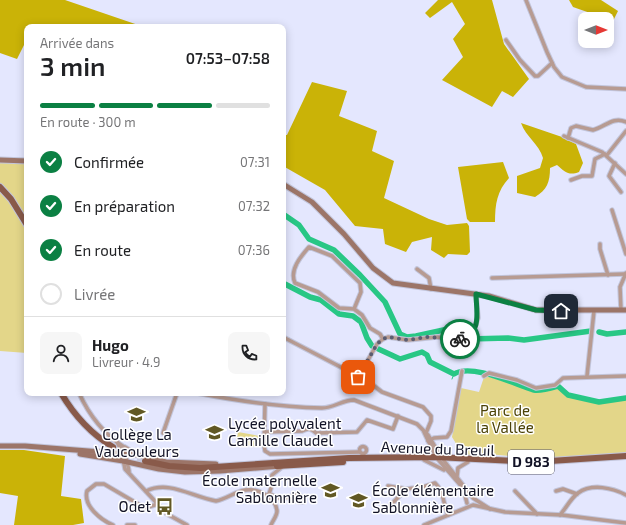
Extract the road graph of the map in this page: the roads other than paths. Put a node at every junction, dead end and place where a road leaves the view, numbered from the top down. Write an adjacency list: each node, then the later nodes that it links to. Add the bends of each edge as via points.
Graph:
1 (526, 0): 3 (street)
2 (506, 40): 3 (street, via 535,76)
3 (552, 63): 4 (street, via 562,77 586,87)
4 (626, 89)
5 (626, 122): 7 (street, via 613,120 593,130 576,126 571,128 566,137)
6 (626, 132): 7 (street)
7 (606, 154): 10 (street); 12 (street, via 595,159 592,176)
8 (0, 160): 9 (main road)
9 (24, 161)
10 (615, 163): 11 (street); 16 (street, via 609,176)
11 (625, 172)
12 (571, 180)
13 (286, 186): 26 (main road, via 305,196 324,213 384,277 393,282)
14 (0, 188): 18 (main road)
15 (0, 192): 18 (main road)
16 (621, 192)
17 (612, 210): 21 (street)
18 (19, 212): 19 (main road)
19 (24, 220)
20 (600, 244): 24 (street)
21 (626, 254)
22 (417, 269): 26 (street, via 429,278)
23 (626, 273): 24 (street); 29 (street, via 620,287)
24 (608, 275): 25 (street)
25 (492, 278)
26 (431, 289): 27 (main road)
27 (476, 294): 30 (main road, via 536,310); 32 (street, via 478,318 475,327 463,338)
28 (354, 310): 28 (street, via 339,308 318,292 295,283 293,279 298,260 309,247 332,256 360,283 361,292); 32 (street, via 362,315 370,328)
29 (623, 310): 30 (main road)
30 (594, 311): 36 (street)
31 (286, 338): 34 (street, via 351,371)
32 (383, 339): 34 (street, via 377,344)
33 (462, 372): 47 (street, via 451,432 447,437)
34 (361, 373): 46 (street, via 382,392 428,411 431,421)
35 (484, 376): 36 (street, via 489,374 518,380 536,388 555,385 563,378)
36 (587, 376): 37 (street)
37 (626, 376)
38 (63, 396): 48 (main road, via 96,435)
39 (80, 396): 48 (street, via 98,425)
40 (176, 396): 45 (street)
41 (216, 396): 42 (street)
42 (265, 404): 43 (street, via 307,408 332,407 347,400 358,401); 44 (street)
43 (398, 416): 44 (street, via 393,429 367,420 358,432 316,433 312,429); 46 (street, via 417,424)
44 (265, 432): 52 (street, via 265,451 270,454)
45 (163, 433)
46 (425, 433): 47 (street)
47 (429, 441): 56 (street); 58 (street)
48 (115, 445): 50 (street); 53 (street, via 119,450); 54 (street)
49 (0, 446): 51 (main road)
50 (124, 446): 54 (street); 55 (street)
51 (56, 448): 53 (main road); 60 (main road)
52 (360, 452)
53 (115, 454): 54 (main road)
54 (124, 454): 55 (main road); 60 (street)
55 (139, 455): 63 (main road, via 185,464)
56 (428, 456): 58 (main road, D 983); 63 (main road, Avenue du Breuil / D 983, via 322,459); 64 (main road, Avenue du Breuil); 65 (street)
57 (626, 456): 58 (main road, D 983, via 541,462)
58 (440, 459): 62 (main road, Avenue du Breuil); 65 (street); 66 (street)
59 (626, 460): 62 (main road, Avenue du Breuil, via 544,466)
60 (125, 461): 64 (main road, via 185,472); 69 (street, via 125,469)
61 (145, 461): 63 (main road, Avenue du Breuil / D 983, via 184,467)
62 (468, 462): 66 (street, via 458,468)
63 (249, 466): 64 (main road, Avenue du Breuil)
64 (285, 466): 73 (street, via 272,475 272,488)
65 (448, 473): 77 (street, via 464,488)
66 (457, 478): 76 (street)
67 (388, 486): 68 (street)
68 (406, 489): 80 (street); 83 (street, via 435,483 443,496 442,502)
69 (146, 491): 73 (street, via 166,487 216,502 245,490); 78 (street)
70 (515, 491): 84 (street)
71 (556, 491): 72 (street, via 563,489)
72 (577, 494): 74 (street, via 604,487); 85 (street)
73 (268, 495): 75 (street); 91 (street, via 277,511)
74 (626, 495)
75 (288, 497)
76 (474, 498): 77 (street, via 469,497); 79 (street); 82 (street)
77 (467, 502): 79 (street); 81 (street)
78 (158, 504): 87 (street, via 145,508 104,484 96,484 87,491 87,502 91,509); 90 (street, via 166,514)
79 (472, 506): 81 (street); 82 (street)
80 (389, 507)
81 (463, 508): 83 (street)
82 (490, 509): 84 (street)
83 (448, 514): 92 (street)
84 (537, 514): 85 (street)
85 (560, 515): 86 (street)
86 (626, 523)
87 (110, 524)
88 (127, 525): 89 (street)
89 (135, 525)
90 (187, 525)
91 (270, 525)
92 (424, 525)

